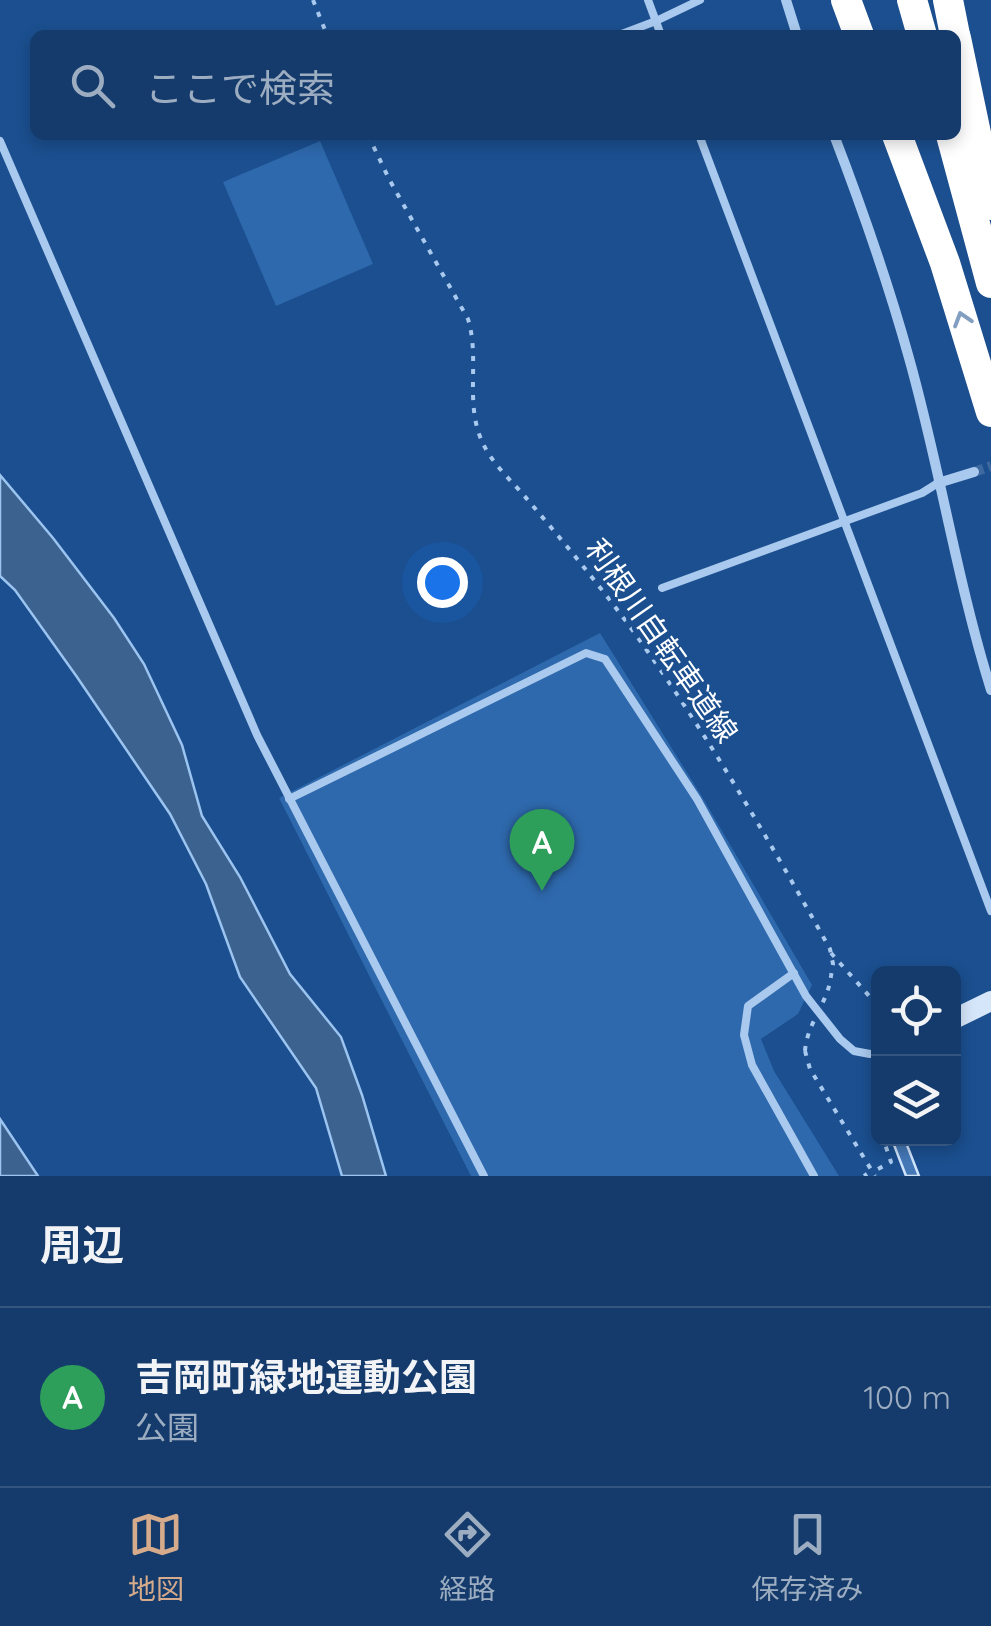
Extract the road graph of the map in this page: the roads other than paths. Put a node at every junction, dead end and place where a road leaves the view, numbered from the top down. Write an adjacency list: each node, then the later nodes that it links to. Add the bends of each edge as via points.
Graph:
1 (648, 0): 7 (lane)
2 (700, 0): 7 (lane)
3 (786, 0): 10 (street)
4 (846, 0): 11 (highway)
5 (912, 0): 12 (highway)
6 (948, 0): 13 (highway)
7 (656, 21): 8 (lane); 9 (lane)
8 (632, 30)
9 (659, 30)
10 (795, 30)
11 (858, 30)
12 (921, 30)
13 (955, 30)
14 (961, 60): 20 (highway)
15 (0, 140): 28 (lane)
16 (701, 140): 25 (lane)
17 (836, 140): 24 (street, via 910,360)
18 (899, 140): 22 (highway, one-way to 18)
19 (953, 140): 21 (highway)
20 (991, 206)
21 (991, 284)
22 (991, 412)
23 (974, 472): 24 (street)
24 (938, 483): 25 (lane); 27 (street)
25 (845, 519): 26 (lane); 29 (lane)
26 (662, 588)
27 (991, 690)
28 (289, 799): 30 (lane, via 586,653 605,659 697,799); 34 (lane)
29 (991, 911)
30 (794, 973): 33 (lane, via 840,1039 854,1052); 35 (lane, via 748,1006 744,1035 752,1065)
31 (991, 1001): 32 (street)
32 (961, 1016)
33 (871, 1054)
34 (484, 1176)
35 (814, 1176)

